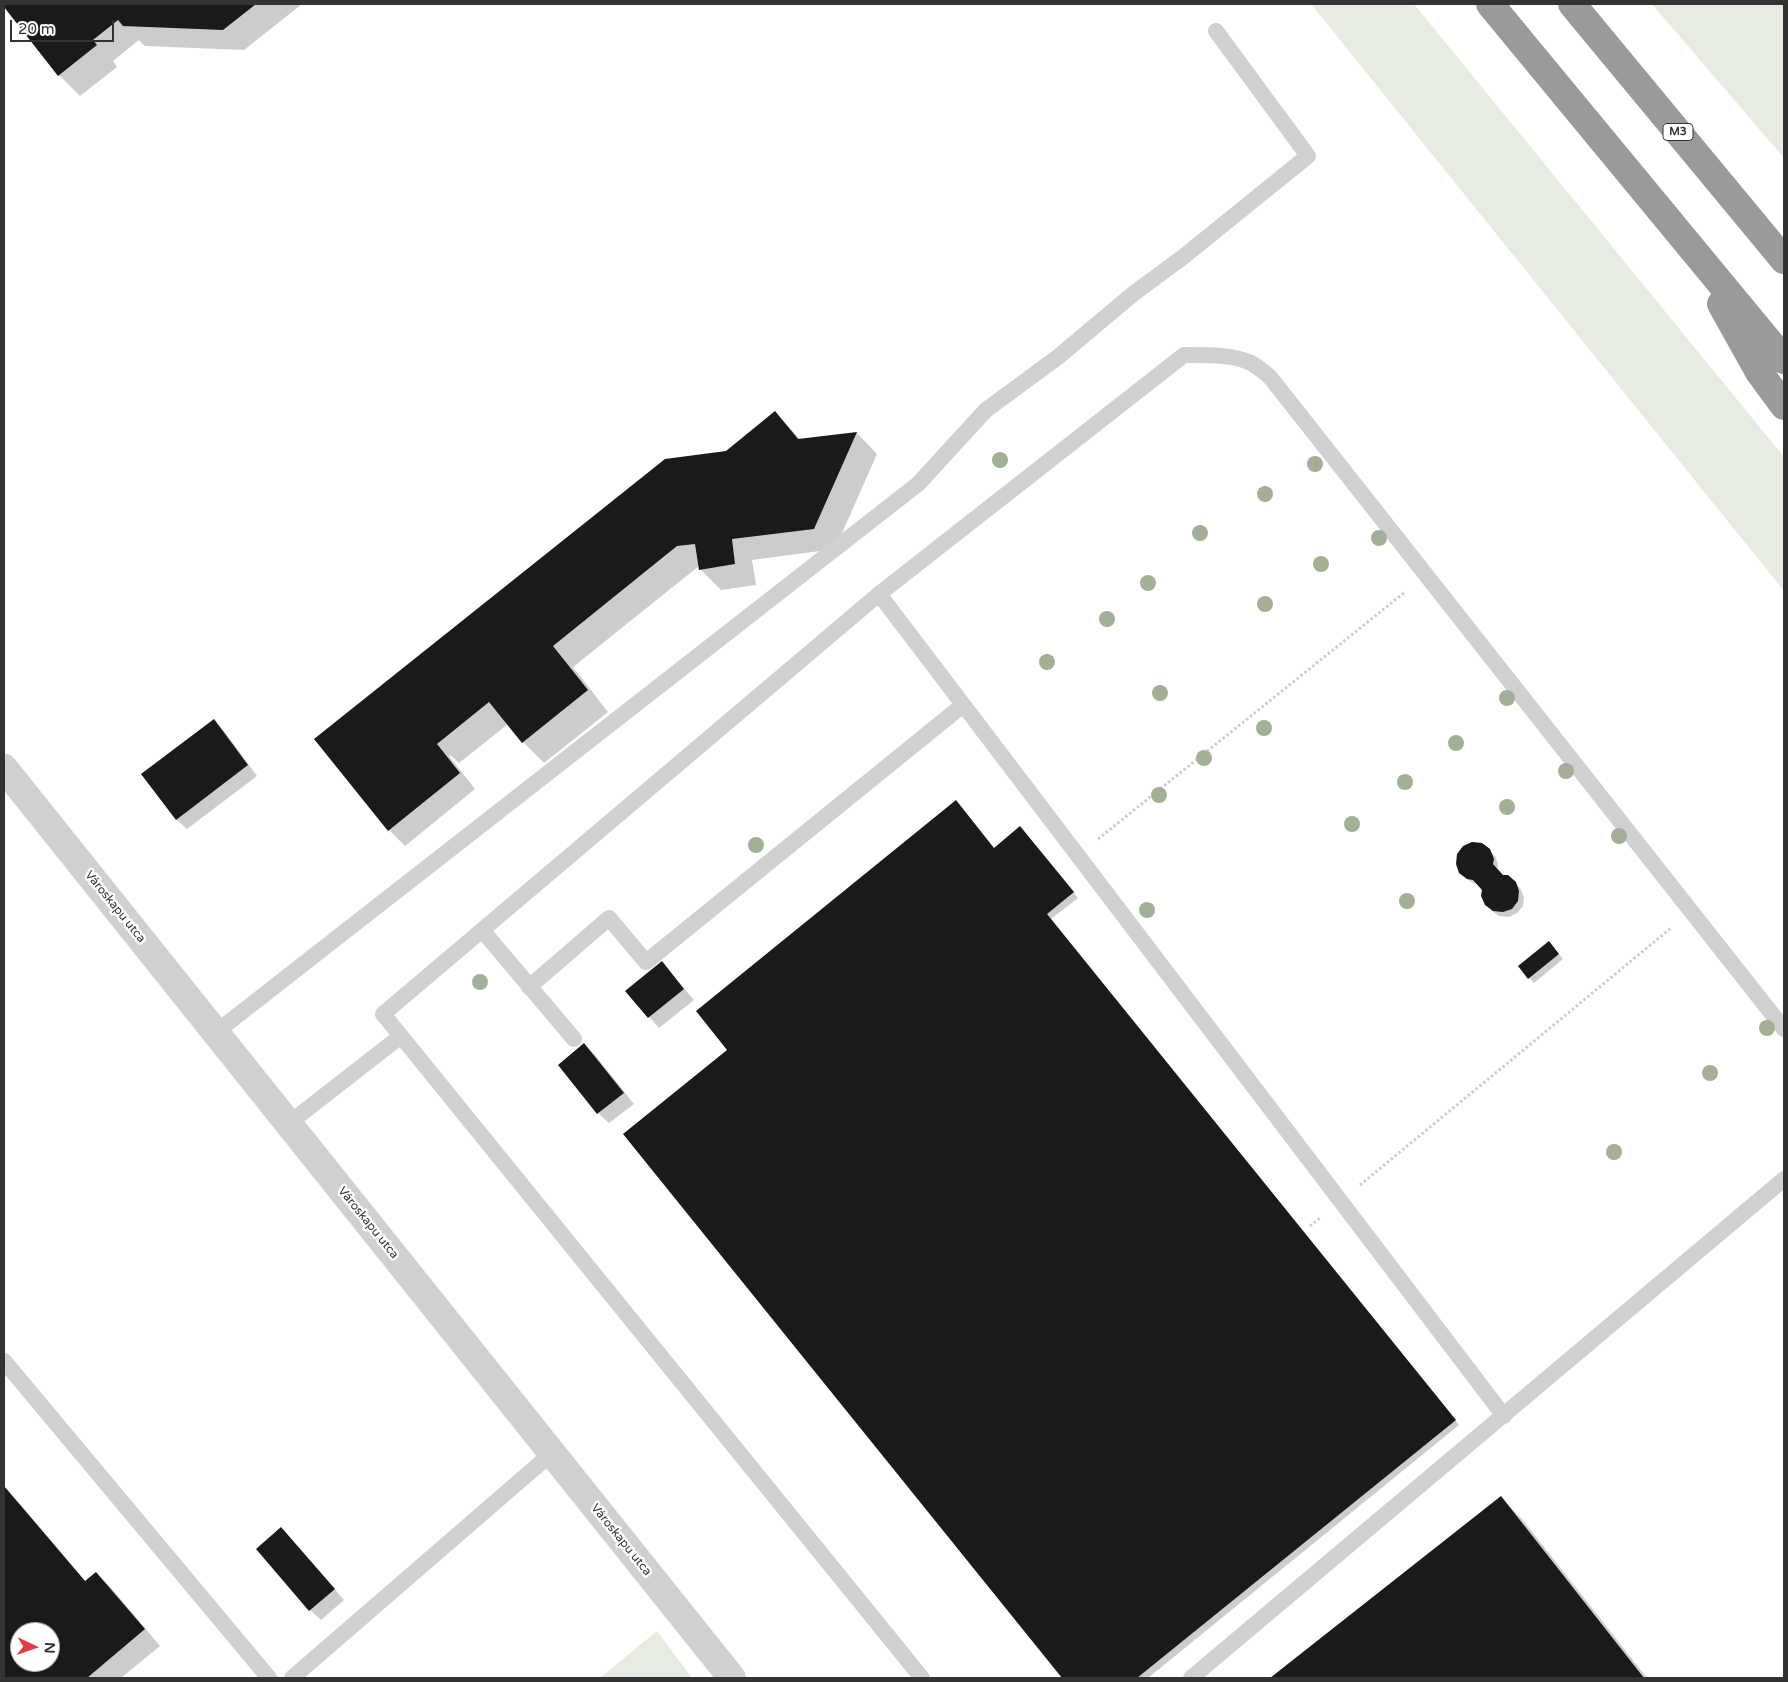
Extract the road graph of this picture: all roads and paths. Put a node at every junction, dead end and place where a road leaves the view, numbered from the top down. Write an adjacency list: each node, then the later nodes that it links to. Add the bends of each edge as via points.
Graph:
1 (1490, 4): 5 (highway)
2 (1572, 4): 4 (highway, M3)
3 (1216, 30): 19 (lane, via 1308,156 1058,357 986,410 918,484)
4 (1762, 234): 6 (highway); 7 (highway, M3)
5 (1684, 237): 8 (highway); 9 (highway, via 1759,372)
6 (1784, 249)
7 (1784, 260)
8 (1784, 360)
9 (1784, 406)
10 (1405, 592): 14 (path)
11 (879, 594): 12 (lane); 16 (lane); 18 (lane, via 1184,355 1228,357 1250,362 1270,376)
12 (964, 705): 14 (lane); 17 (lane, via 646,962 610,918)
13 (4, 768): 19 (street, Városkapu utca)
14 (1077, 855): 24 (lane)
15 (1673, 926): 24 (path)
16 (482, 930): 17 (lane); 20 (lane, via 383,1014)
17 (529, 987): 21 (lane)
18 (1784, 1029)
19 (215, 1033): 22 (street, Városkapu utca)
20 (401, 1036): 22 (lane); 32 (lane)
21 (574, 1039)
22 (288, 1124): 28 (street, Városkapu utca)
23 (1784, 1180): 27 (lane)
24 (1341, 1201): 25 (path); 27 (lane)
25 (1310, 1226)
26 (4, 1361): 29 (lane)
27 (1504, 1416): 33 (lane)
28 (552, 1454): 30 (lane); 31 (street, Városkapu utca)
29 (269, 1678)
30 (292, 1678)
31 (732, 1678)
32 (922, 1678)
33 (1191, 1678)

